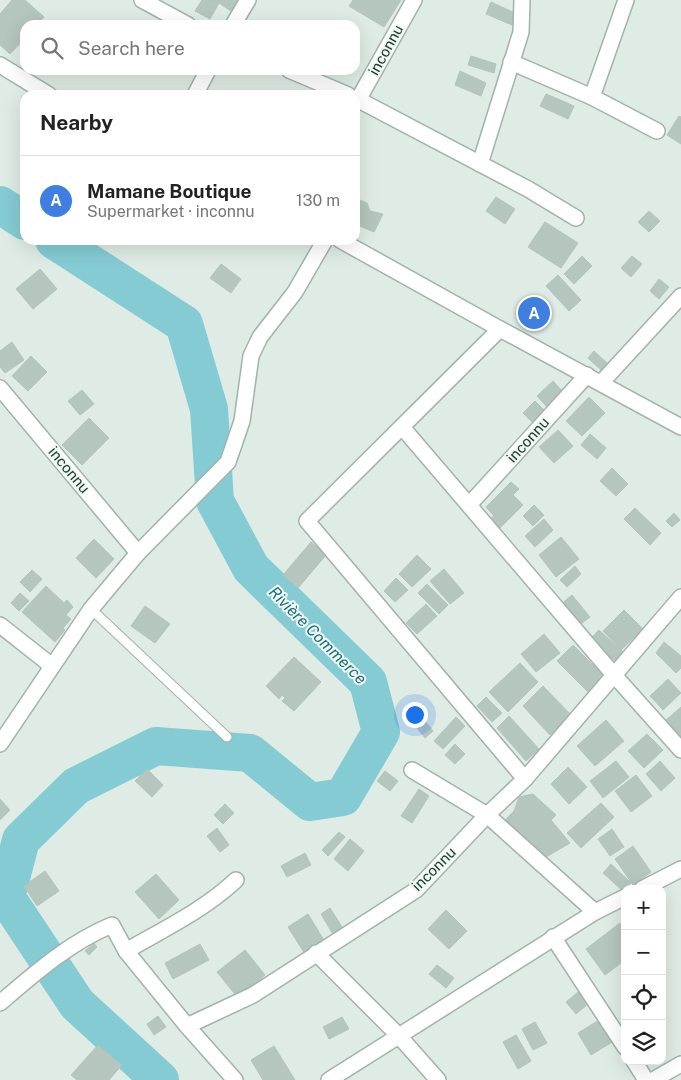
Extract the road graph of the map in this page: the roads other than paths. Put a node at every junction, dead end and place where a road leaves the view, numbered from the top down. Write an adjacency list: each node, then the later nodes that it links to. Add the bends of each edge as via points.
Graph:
1 (142, 0): 6 (street)
2 (248, 0): 7 (street)
3 (414, 0): 15 (street, inconnu)
4 (522, 0): 8 (street, via 521,32)
5 (626, 0): 16 (street)
6 (179, 20)
7 (237, 20)
8 (511, 62): 16 (street); 19 (street)
9 (0, 65): 12 (street)
10 (205, 75): 13 (street)
11 (301, 75): 14 (street)
12 (41, 90)
13 (198, 90)
14 (335, 90)
15 (359, 90)
16 (592, 97): 18 (street)
17 (360, 101): 19 (street)
18 (656, 131)
19 (480, 164): 20 (street)
20 (576, 218)
21 (322, 245): 31 (street, via 295,292 260,337 251,356 242,421 228,462)
22 (349, 245): 24 (street)
23 (681, 296): 26 (street)
24 (500, 329): 25 (street); 28 (street)
25 (587, 375): 26 (street); 30 (street, inconnu)
26 (602, 383): 29 (street)
27 (0, 388): 31 (street, inconnu)
28 (402, 427): 30 (street); 41 (street, via 307,521)
29 (681, 427)
30 (469, 505): 36 (street)
31 (138, 553): 33 (street)
32 (681, 597): 36 (street, inconnu)
33 (90, 609): 35 (street); 37 (lane)
34 (0, 625): 35 (street)
35 (52, 666): 38 (street)
36 (614, 675): 39 (street); 41 (street, inconnu)
37 (227, 737)
38 (0, 744)
39 (681, 750)
40 (412, 770): 42 (street)
41 (525, 779): 42 (street, inconnu)
42 (487, 815): 47 (street); 50 (street, inconnu, via 416,890)
43 (681, 869): 45 (street)
44 (236, 880): 49 (street, via 219,896)
45 (650, 885)
46 (621, 899): 47 (street)
47 (595, 912): 48 (street)
48 (553, 937): 53 (street); 54 (street)
49 (126, 951): 51 (street, via 112,925 93,933 38,970); 52 (street)
50 (316, 953): 52 (street, inconnu, via 253,995); 53 (street)
51 (0, 1003)
52 (187, 1026): 57 (street)
53 (399, 1036): 58 (street); 59 (street)
54 (621, 1041)
55 (681, 1064): 61 (street)
56 (637, 1065): 60 (street)
57 (235, 1080)
58 (329, 1080)
59 (438, 1080)
60 (646, 1080)
61 (653, 1080)

